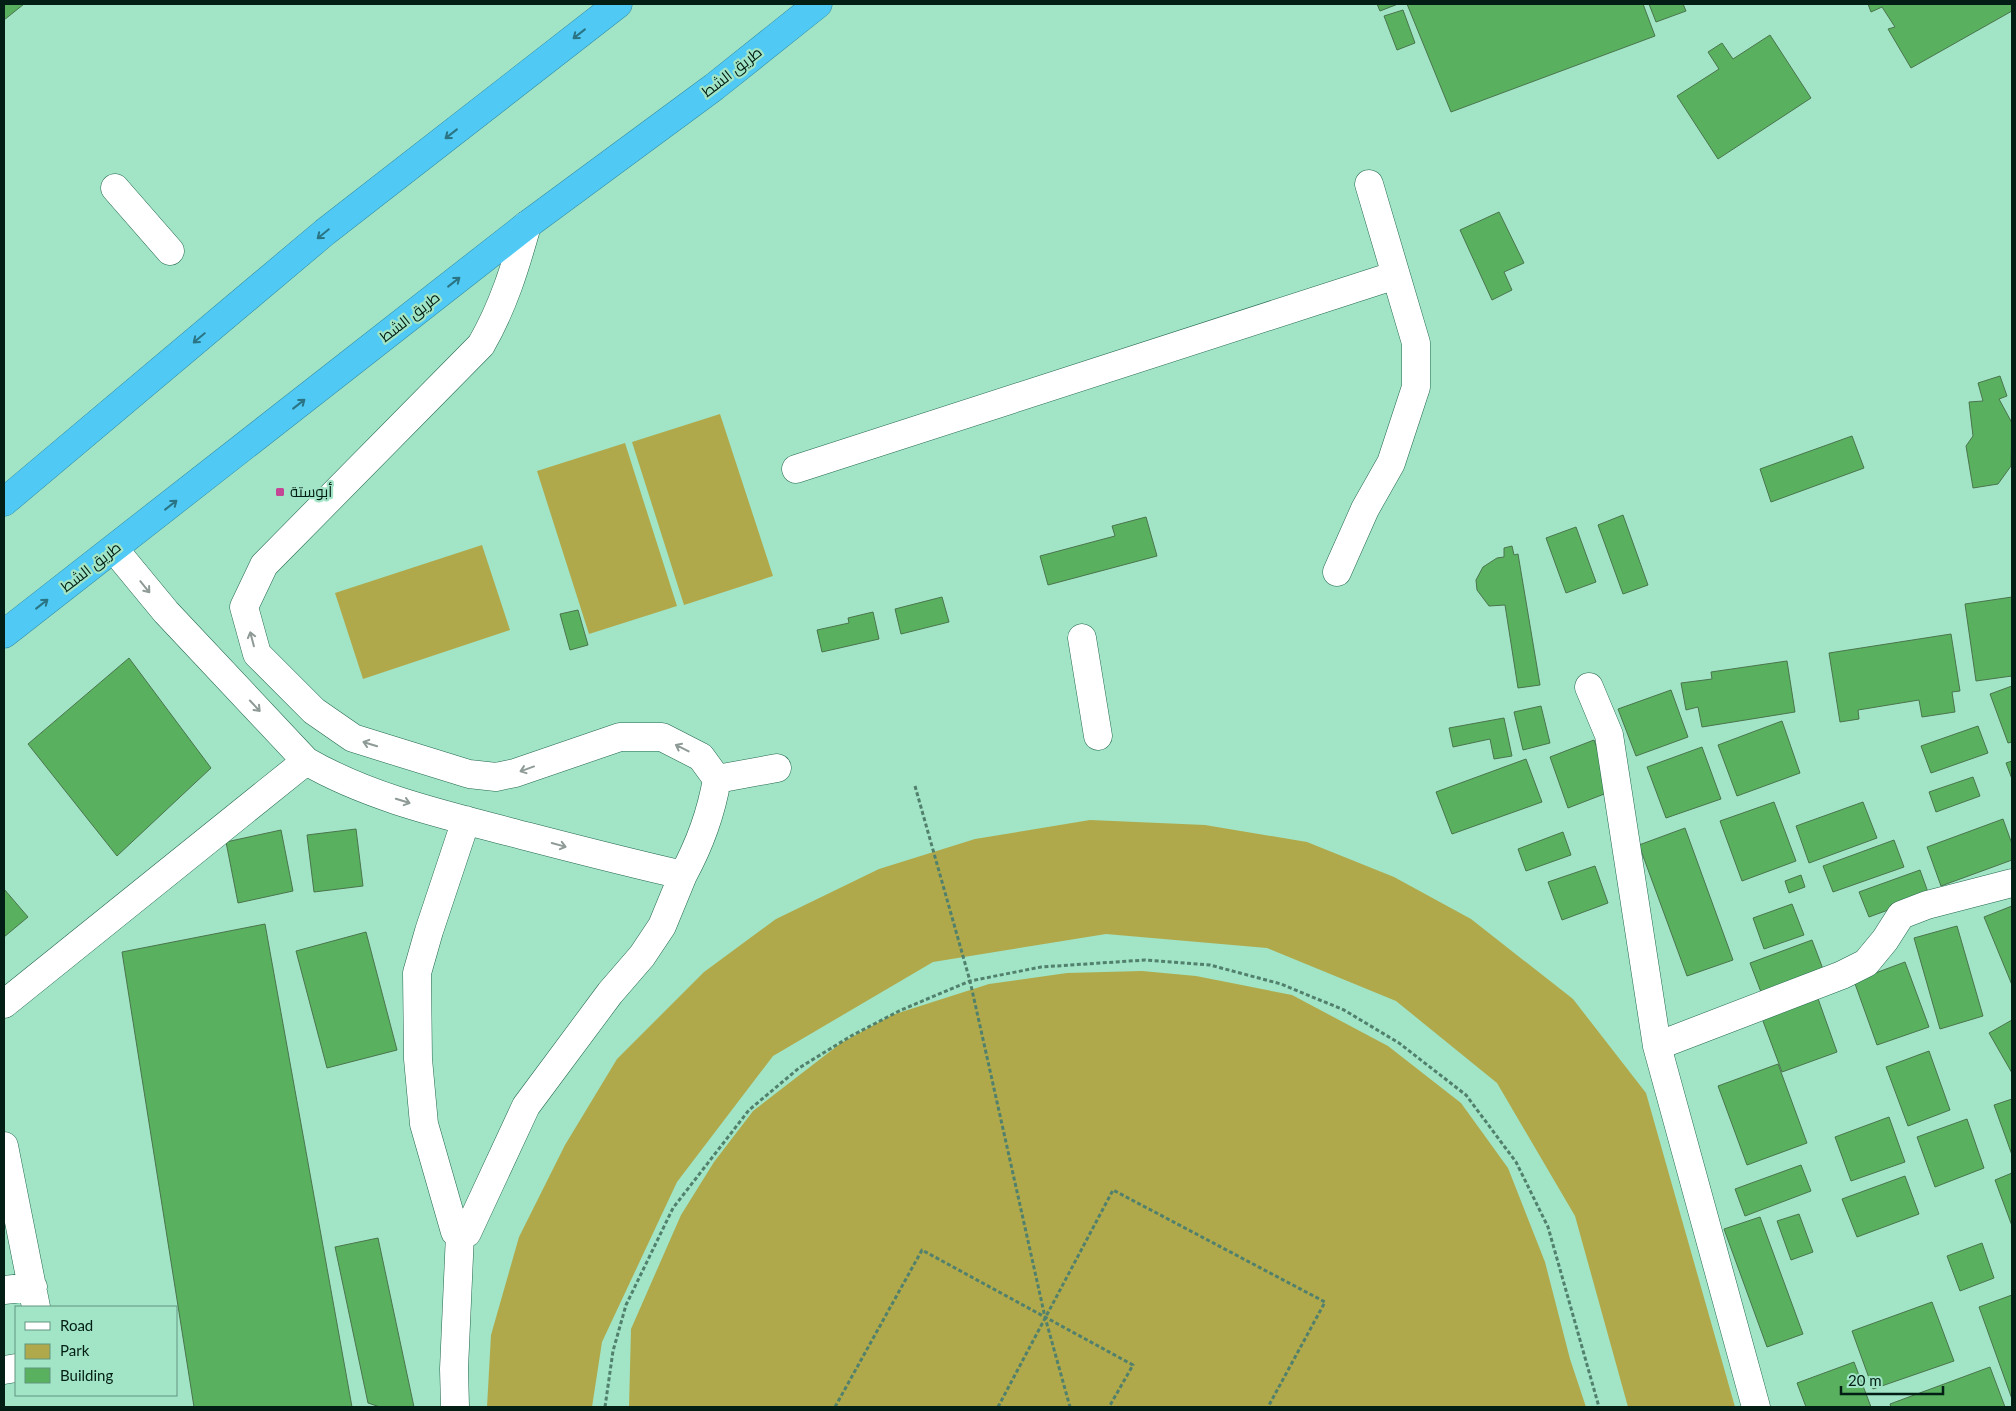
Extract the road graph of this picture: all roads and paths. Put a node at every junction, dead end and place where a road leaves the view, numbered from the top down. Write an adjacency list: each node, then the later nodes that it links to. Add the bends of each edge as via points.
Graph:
1 (618, 4): 9 (highway, one-way to 9, via 325,232)
2 (818, 4): 5 (highway, طريق الشط, via 714,87)
3 (1369, 184): 7 (street)
4 (115, 188): 6 (street)
5 (527, 225): 10 (highway, طريق الشط, one-way to 5); 18 (street, one-way to 5, via 701,757 662,737 620,738 496,777 469,774 353,738 314,711 256,654 244,607 264,565 481,345 508,290)
6 (170, 251)
7 (1396, 275): 8 (street); 11 (street, via 1416,343 1416,387 1391,463 1365,509)
8 (796, 469)
9 (4, 502)
10 (114, 549): 12 (highway, طريق الشط, one-way to 10); 16 (street, one-way to 16, via 166,612)
11 (1337, 572)
12 (4, 634)
13 (1082, 638): 15 (street)
14 (1588, 687): 25 (street, via 1610,735)
15 (1098, 736)
16 (306, 760): 20 (street, one-way to 20, via 351,785); 24 (street)
17 (777, 768): 18 (street)
18 (718, 779): 21 (street, via 712,811 698,849)
19 (915, 786): 23 (path)
20 (466, 820): 21 (street, one-way to 21); 28 (street, via 417,973 418,1059 424,1124 455,1232)
21 (683, 875): 28 (street, via 662,926 642,956 610,993 526,1106 467,1233)
22 (2012, 883): 25 (street, via 1927,905 1901,916 1866,963)
23 (970, 981): 31 (path); 33 (path, via 901,1010 851,1036 799,1068 749,1110 673,1208 626,1306 613,1351); 39 (path, via 1041,967 1145,960 1210,965 1281,984 1344,1010 1399,1044 1466,1095 1516,1162 1548,1227)
24 (4, 1004)
25 (1657, 1046): 40 (street)
26 (4, 1146): 27 (street)
27 (10, 1206): 30 (street)
28 (460, 1234): 32 (street)
29 (4, 1290): 30 (street)
30 (34, 1297)
31 (1045, 1317): 34 (path, via 922,1250); 35 (path); 36 (path); 37 (path, via 1133,1365); 38 (path, via 1112,1190 1325,1302)
32 (455, 1407)
33 (605, 1407)
34 (835, 1407)
35 (998, 1407)
36 (1070, 1407)
37 (1110, 1407)
38 (1268, 1407)
39 (1599, 1407)
40 (1756, 1407)

